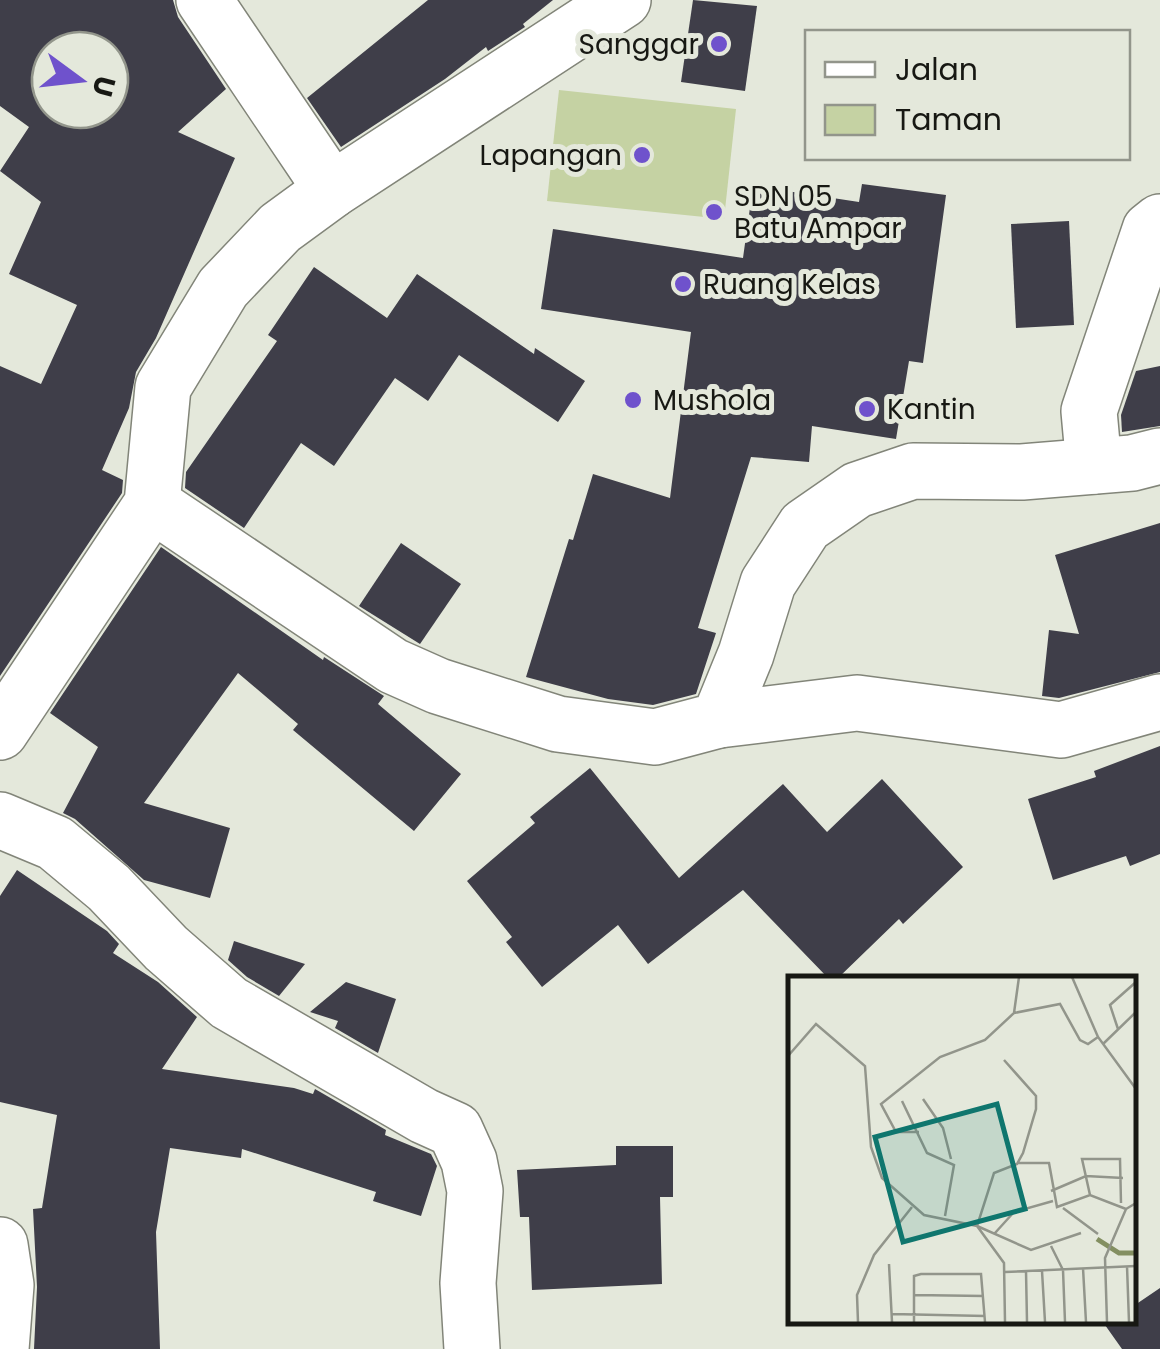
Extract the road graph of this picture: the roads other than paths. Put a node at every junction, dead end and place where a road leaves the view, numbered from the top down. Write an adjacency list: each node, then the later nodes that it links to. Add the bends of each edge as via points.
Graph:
1 (204, 0): 3 (street)
2 (623, 0): 3 (street)
3 (332, 190): 7 (street, via 280,228 223,288 163,387)
4 (1160, 222): 6 (street, via 1150,230 1089,412)
5 (1160, 456): 6 (street)
6 (1094, 466): 9 (street, via 913,470 858,490 804,526 768,584)
7 (152, 504): 9 (street, via 393,666 438,686 558,724 655,737); 10 (street)
8 (1160, 702): 9 (street, via 1061,730 857,704)
9 (719, 720)
10 (0, 732)
11 (0, 820): 14 (street, via 56,842 230,1003 455,1130 475,1190 468,1283)
12 (0, 1245): 13 (street, via 6,1285)
13 (1, 1349)
14 (472, 1349)

